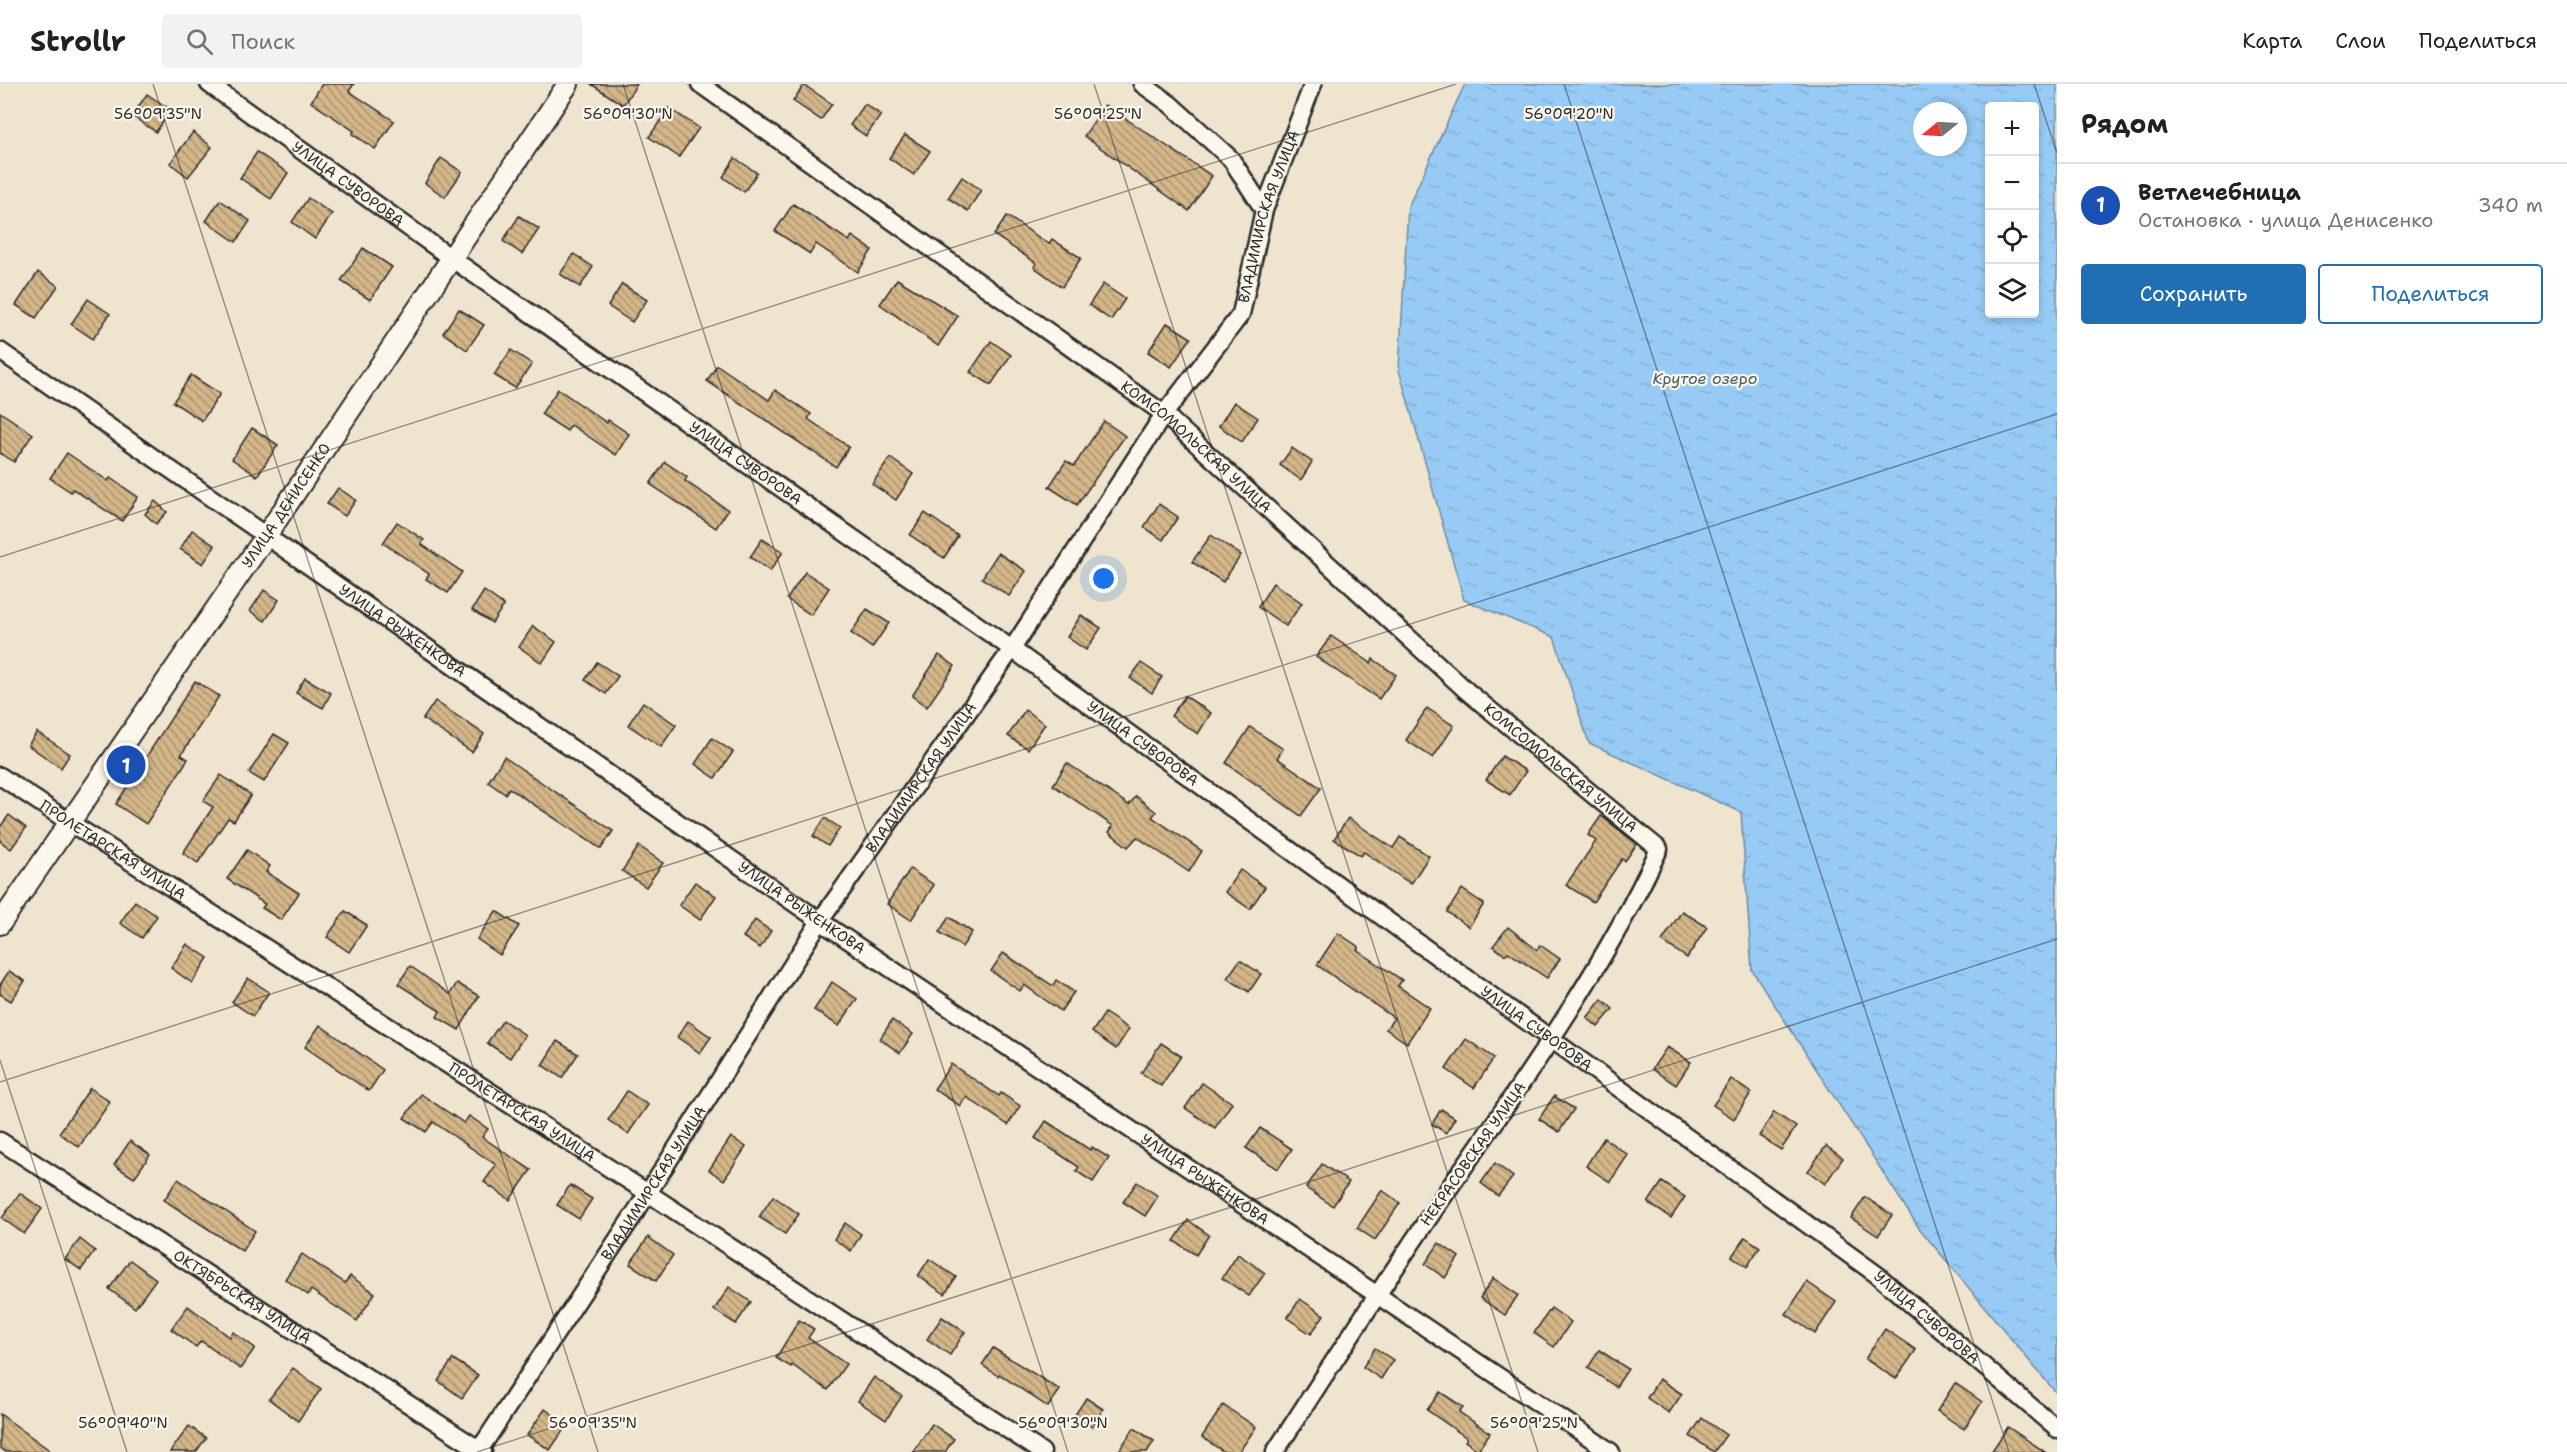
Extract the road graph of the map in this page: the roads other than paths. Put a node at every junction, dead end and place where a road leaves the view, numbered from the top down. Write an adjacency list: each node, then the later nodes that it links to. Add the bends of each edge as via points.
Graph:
1 (209, 84): 7 (street, УЛИЦА СУВОРОВА)
2 (568, 84): 7 (street, УЛИЦА ДЕНИСЕНКО)
3 (700, 84): 9 (street, КОМСОМОЛЬСКАЯ УЛИЦА)
4 (1142, 84): 6 (street, via 1231,159)
5 (1313, 84): 6 (street, ВЛАДИМИРСКАЯ УЛИЦА)
6 (1264, 210): 9 (street, ВЛАДИМИРСКАЯ УЛИЦА, via 1241,314)
7 (451, 258): 10 (street, УЛИЦА ДЕНИСЕНКО); 11 (street, УЛИЦА СУВОРОВА)
8 (0, 351): 10 (street, УЛИЦА РЫЖЕНКОВА)
9 (1164, 414): 11 (street, ВЛАДИМИРСКАЯ УЛИЦА); 14 (street, КОМСОМОЛЬСКАЯ УЛИЦА, via 1468,692)
10 (266, 536): 13 (street, УЛИЦА ДЕНИСЕНКО); 15 (street, УЛИЦА РЫЖЕНКОВА)
11 (1012, 649): 15 (street, ВЛАДИМИРСКАЯ УЛИЦА); 17 (street, УЛИЦА СУВОРОВА)
12 (0, 776): 13 (street, ПРОЛЕТАРСКАЯ УЛИЦА)
13 (69, 822): 16 (street, УЛИЦА ДЕНИСЕНКО); 19 (street, ПРОЛЕТАРСКАЯ УЛИЦА)
14 (1659, 849): 17 (street, НЕКРАСОВСКАЯ УЛИЦА, via 1634,904)
15 (820, 921): 19 (street, ВЛАДИМИРСКАЯ УЛИЦА); 20 (street, УЛИЦА РЫЖЕНКОВА)
16 (0, 924)
17 (1552, 1039): 20 (street, НЕКРАСОВСКАЯ УЛИЦА); 21 (street, УЛИЦА СУВОРОВА, via 1876,1274)
18 (0, 1141): 22 (street, ОКТЯБРЬСКАЯ УЛИЦА)
19 (648, 1193): 22 (street, ВЛАДИМИРСКАЯ УЛИЦА); 23 (street, ПРОЛЕТАРСКАЯ УЛИЦА)
20 (1377, 1294): 24 (street, НЕКРАСОВСКАЯ УЛИЦА); 25 (street, УЛИЦА РЫЖЕНКОВА)
21 (2057, 1429)
22 (480, 1451)
23 (1042, 1452)
24 (1275, 1452)
25 (1611, 1452)

